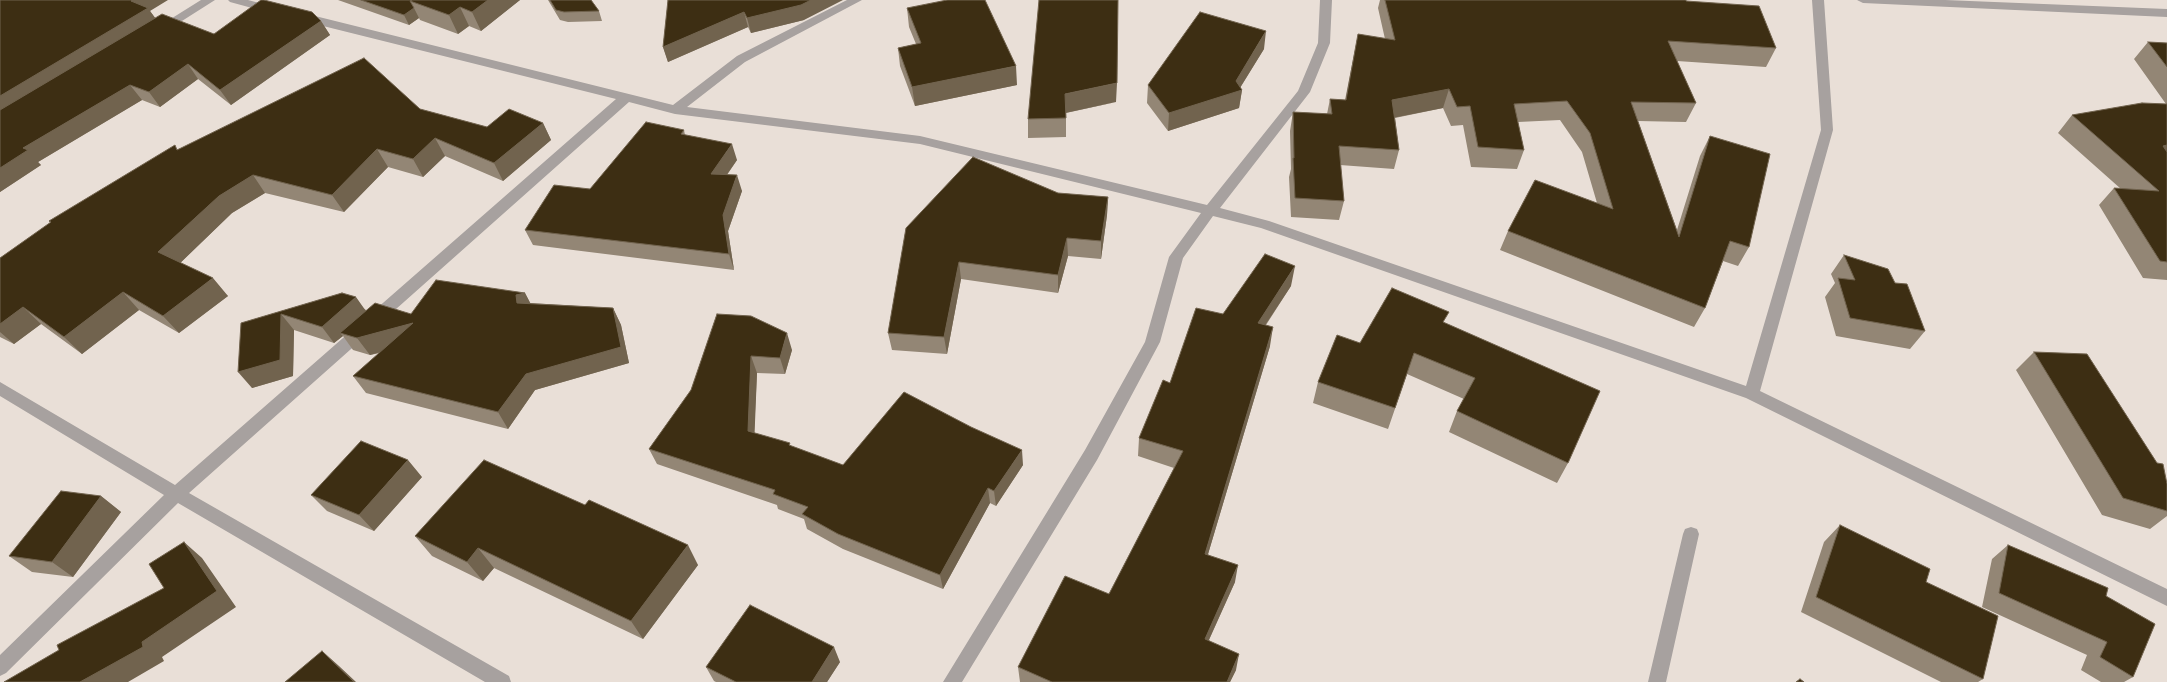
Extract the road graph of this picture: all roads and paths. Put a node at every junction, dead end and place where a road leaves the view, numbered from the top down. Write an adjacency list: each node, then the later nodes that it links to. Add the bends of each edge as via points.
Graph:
1 (209, 0): 8 (street)
2 (234, 0): 9 (street)
3 (856, 0): 10 (street, via 741,59)
4 (1326, 0): 11 (street, via 1324,43 1304,92)
5 (1818, 0): 13 (street, via 1827,130)
6 (1863, 0): 7 (street)
7 (2167, 14)
8 (150, 36)
9 (627, 97): 10 (street); 14 (street)
10 (675, 110): 11 (street, via 920,140)
11 (1210, 211): 13 (street, via 1264,224); 19 (street, via 1176,258 1152,342 1091,455)
12 (0, 388): 14 (street)
13 (1750, 394): 16 (street)
14 (176, 494): 17 (street); 18 (street)
15 (1691, 534): 20 (street)
16 (2167, 598)
17 (0, 667)
18 (502, 682)
19 (952, 682)
20 (1657, 682)

